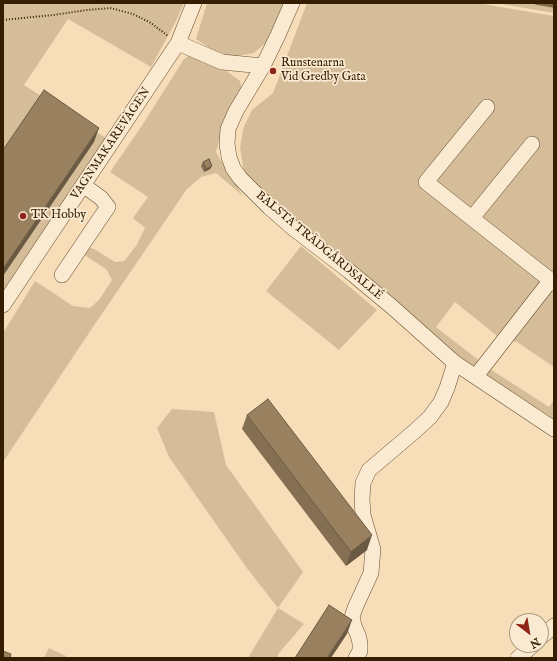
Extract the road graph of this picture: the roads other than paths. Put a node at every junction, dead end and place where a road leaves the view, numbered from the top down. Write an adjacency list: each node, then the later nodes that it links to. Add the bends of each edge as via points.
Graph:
1 (194, 3): 3 (street, VAGNMAKAREVÄGEN)
2 (292, 3): 4 (street, BALSTA TRÄDGÅRDSALLÉ)
3 (178, 44): 4 (street, via 222,62); 7 (street, VAGNMAKAREVÄGEN)
4 (263, 66): 12 (street, BALSTA TRÄDGÅRDSALLÉ, via 228,129 227,144 233,168 240,178 289,225 349,271)
5 (487, 107): 8 (street, via 426,182)
6 (532, 144): 8 (street)
7 (83, 185): 9 (street, via 101,198 108,207); 11 (street, VAGNMAKAREVÄGEN)
8 (472, 218): 10 (street)
9 (62, 275)
10 (552, 282): 13 (street)
11 (3, 305)
12 (456, 363): 13 (street, BALSTA TRÄDGÅRDSALLÉ); 15 (street, via 441,402 430,417 369,470 364,483 363,515 373,550 371,573 352,617 360,643)
13 (476, 376): 14 (street, BALSTA TRÄDGÅRDSALLÉ)
14 (554, 428)
15 (356, 658)

